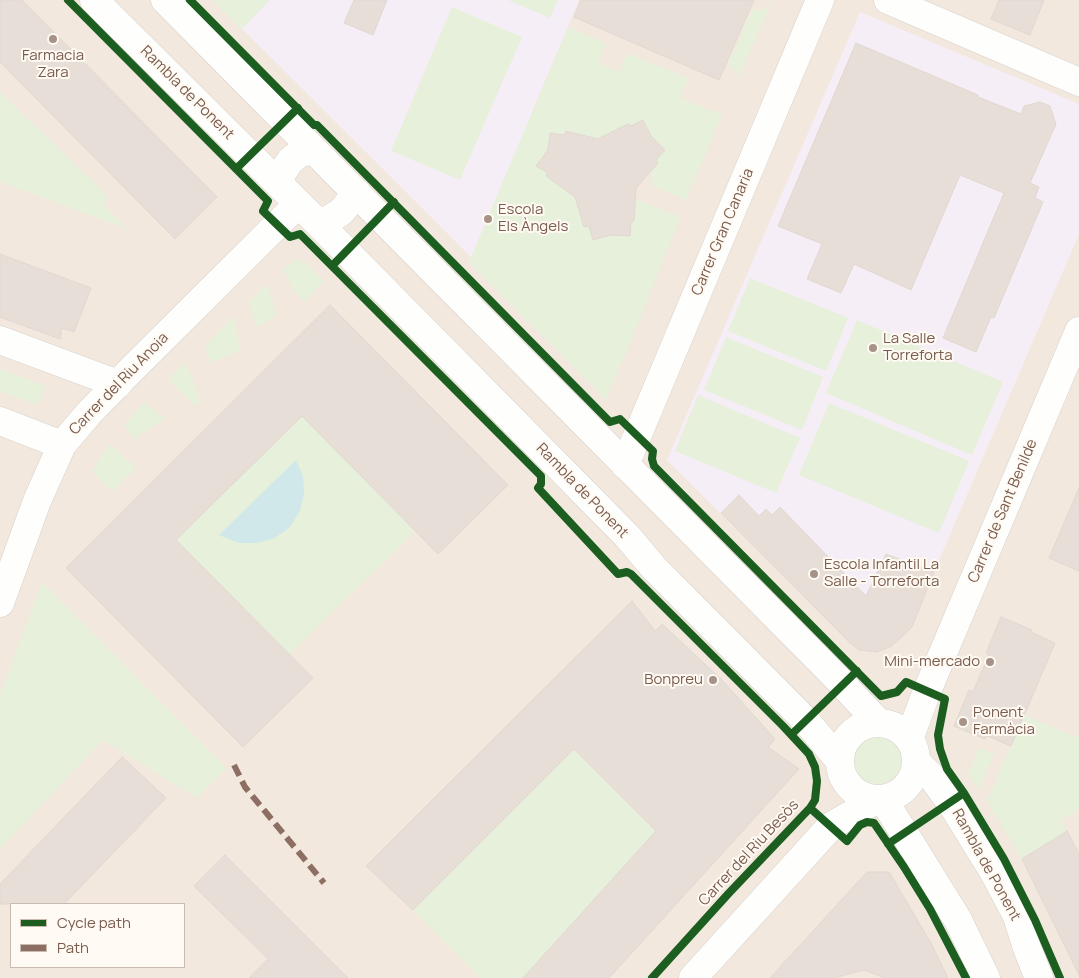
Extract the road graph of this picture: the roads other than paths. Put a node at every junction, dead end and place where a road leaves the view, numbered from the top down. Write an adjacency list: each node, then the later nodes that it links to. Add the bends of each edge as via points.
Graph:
1 (94, 0): 7 (street, Rambla de Ponent)
2 (165, 0): 6 (street, Rambla de Ponent)
3 (820, 0): 16 (street, Carrer Gran Canaria)
4 (888, 0): 5 (street)
5 (1079, 82)
6 (313, 150): 7 (street, via 300,153 290,161 282,173); 8 (street, Rambla de Ponent)
7 (280, 185): 9 (street, Rambla de Ponent)
8 (356, 194): 10 (street, via 341,212); 16 (street, Rambla de Ponent)
9 (298, 204): 10 (street, Rambla de Ponent); 13 (street, Carrer del Riu Anoia)
10 (320, 226): 19 (street, Rambla de Ponent, via 806,721)
11 (1079, 331): 18 (street, Carrer de Sant Benilde, via 927,691)
12 (0, 340): 13 (street)
13 (118, 384): 15 (street, Carrer del Riu Anoia)
14 (0, 421): 15 (street)
15 (62, 445): 17 (street, Carrer del Riu Anoia, via 37,501)
16 (625, 465): 18 (street, Rambla de Ponent)
17 (0, 603)
18 (899, 738): 19 (street, via 864,725 842,746); 20 (street, via 913,777 904,790); 24 (street, Rambla de Ponent, via 951,803 993,872 1017,916)
19 (840, 768): 20 (street, via 850,788 862,796); 21 (street)
20 (880, 799): 21 (street); 23 (street, via 958,920)
21 (831, 826): 22 (street)
22 (693, 978)
23 (986, 978)
24 (1039, 978)

